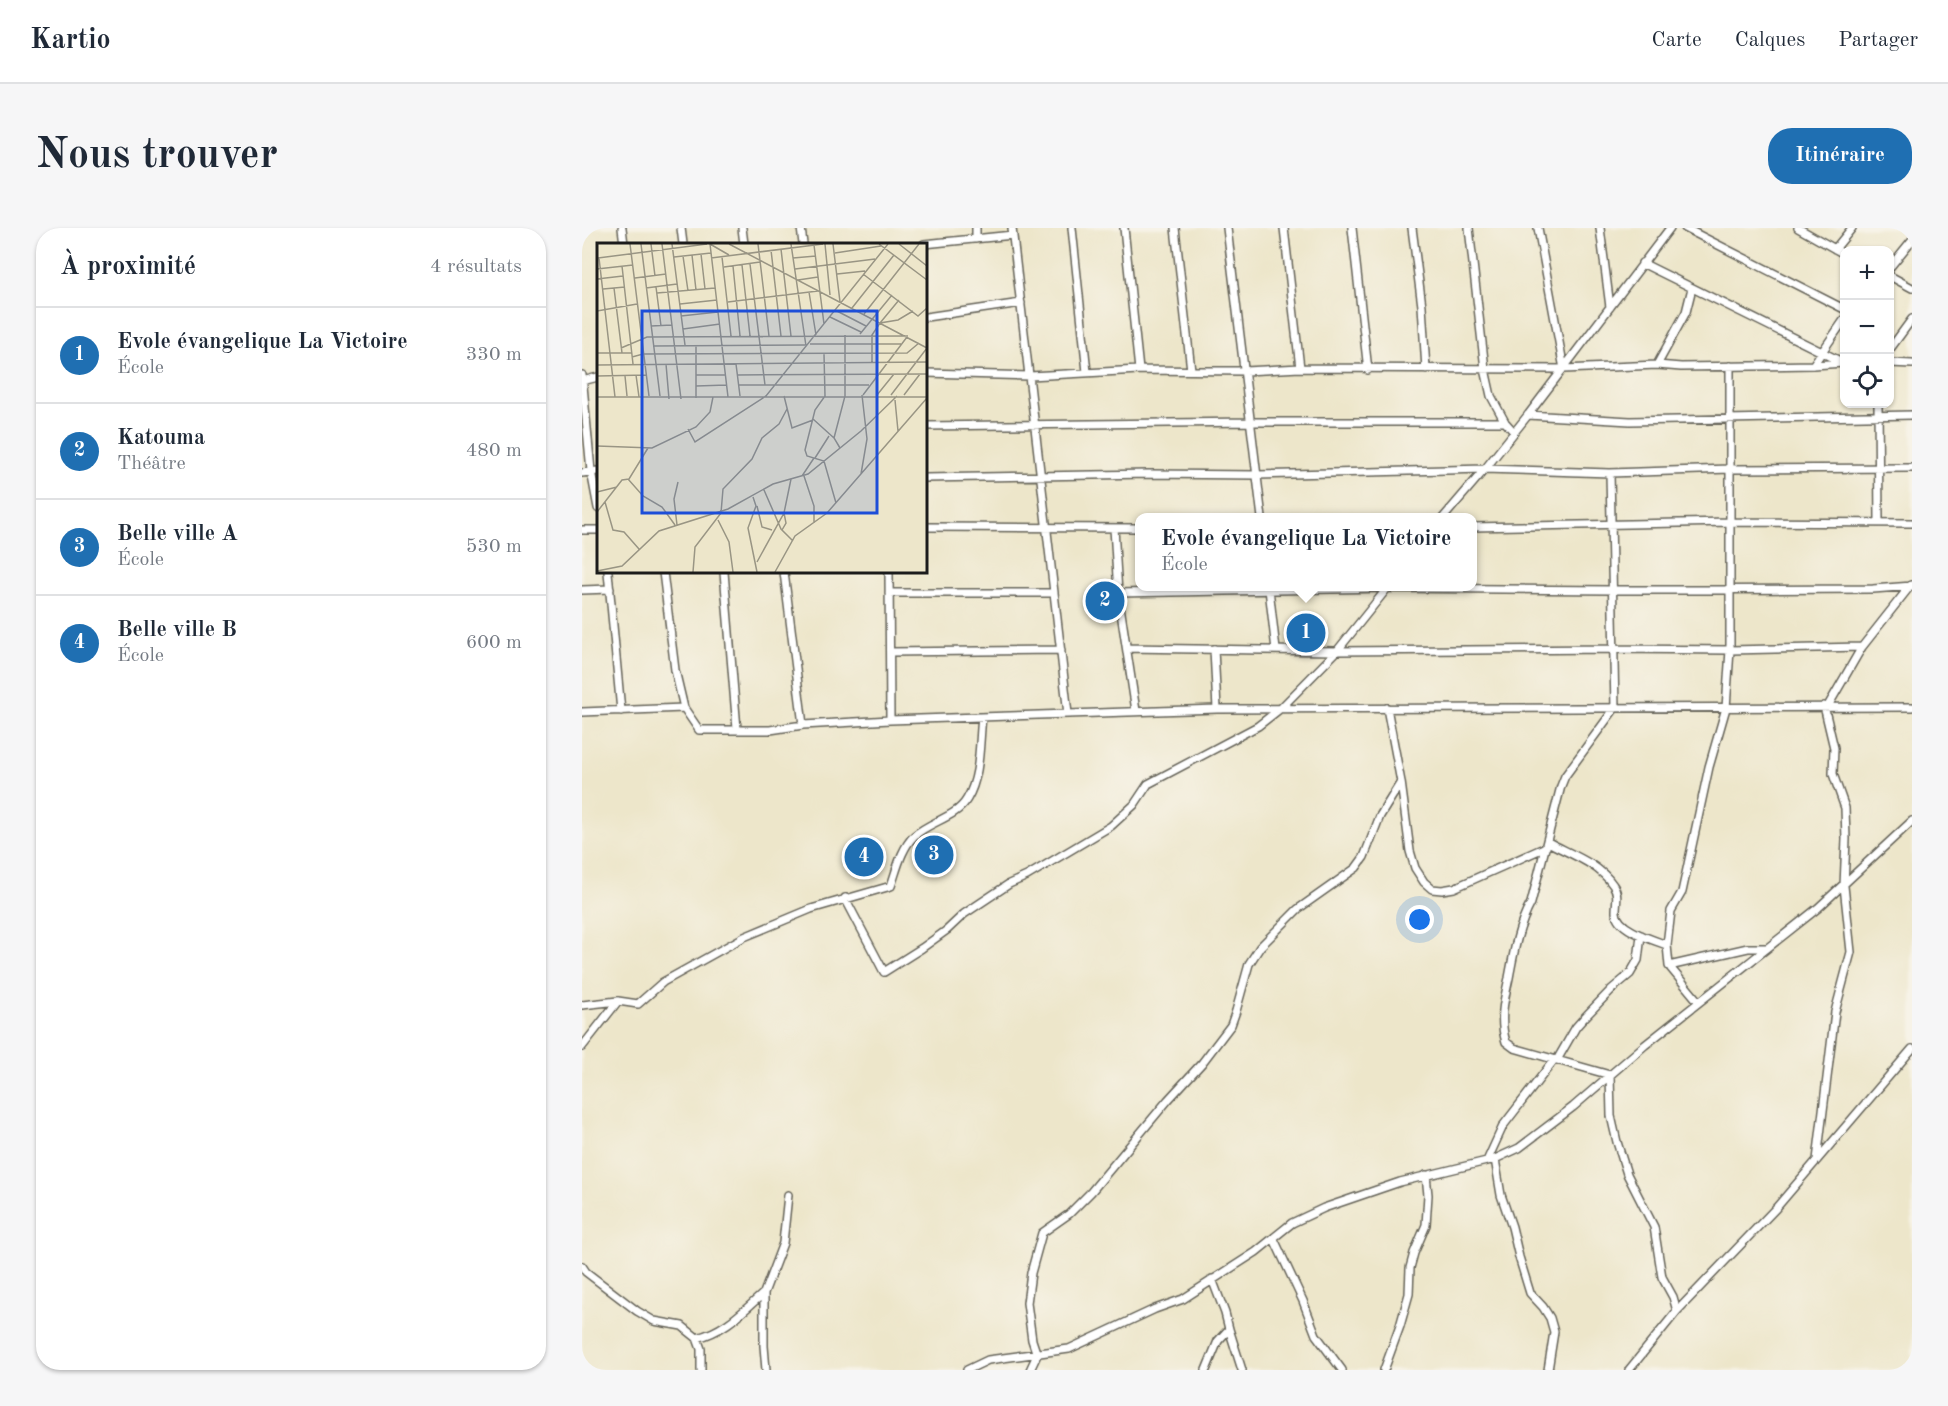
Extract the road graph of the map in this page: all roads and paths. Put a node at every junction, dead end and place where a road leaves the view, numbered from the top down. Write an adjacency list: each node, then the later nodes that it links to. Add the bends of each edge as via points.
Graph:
1 (622, 228): 23 (street)
2 (681, 228): 24 (street)
3 (742, 228): 25 (street)
4 (801, 228): 26 (street)
5 (976, 228): 21 (street)
6 (1072, 228): 58 (street)
7 (1124, 228): 54 (street)
8 (1175, 228): 55 (street)
9 (1227, 228): 57 (street)
10 (1284, 228): 50 (street)
11 (1353, 228): 56 (street)
12 (1412, 228): 51 (street)
13 (1468, 228): 52 (street)
14 (1539, 228): 53 (street)
15 (1600, 228): 37 (street)
16 (1670, 228): 31 (street)
17 (1685, 228): 36 (street)
18 (1798, 228): 28 (street)
19 (1852, 228): 28 (street)
20 (1012, 231): 21 (street); 35 (street)
21 (976, 239): 27 (street)
22 (1912, 240): 30 (street)
23 (624, 243)
24 (683, 243)
25 (744, 243)
26 (803, 243)
27 (927, 244)
28 (1835, 249): 29 (street)
29 (1840, 252)
30 (1894, 262)
31 (1642, 263): 33 (street); 37 (street)
32 (1894, 278): 34 (street)
33 (1692, 288): 42 (street); 47 (street, via 1686,312)
34 (1912, 288)
35 (1021, 303): 38 (street); 60 (street)
36 (1840, 306)
37 (1610, 307): 53 (street)
38 (927, 317)
39 (1912, 319): 41 (street)
40 (1840, 327): 42 (street)
41 (1894, 344)
42 (1822, 351): 43 (street); 48 (street)
43 (1840, 360)
44 (1840, 363): 48 (street)
45 (1894, 363): 46 (street)
46 (1912, 364)
47 (1657, 365): 49 (street); 53 (street)
48 (1813, 365): 49 (street)
49 (1730, 366): 67 (street)
50 (1300, 368): 56 (street); 57 (street)
51 (1426, 369): 52 (street); 56 (street)
52 (1485, 369): 53 (street); 69 (street, via 1491,396)
53 (1564, 369): 64 (street)
54 (1139, 370): 55 (street); 58 (street)
55 (1191, 370): 57 (street)
56 (1368, 370)
57 (1245, 371): 68 (street)
58 (1087, 372): 60 (street)
59 (927, 373): 60 (street)
60 (1030, 376): 71 (street)
61 (597, 377): 62 (street)
62 (582, 379): 77 (street)
63 (1878, 408): 65 (street)
64 (1528, 415): 67 (street, via 1630,422); 72 (street)
65 (1877, 415): 66 (street); 67 (street); 73 (street)
66 (1912, 415)
67 (1730, 420): 76 (street)
68 (1251, 422): 69 (street); 71 (street); 80 (street)
69 (1505, 422): 72 (street)
70 (927, 426): 71 (street)
71 (1035, 426): 81 (street)
72 (1514, 432): 75 (street)
73 (1878, 468): 74 (street); 76 (street); 87 (street)
74 (1912, 468)
75 (1485, 469): 79 (street); 80 (street); 85 (street)
76 (1730, 469): 79 (street); 86 (street)
77 (595, 471): 78 (street); 83 (street)
78 (582, 473)
79 (1610, 473): 89 (street)
80 (1257, 475): 81 (street); 84 (street)
81 (1041, 477): 82 (street); 92 (street)
82 (927, 478)
83 (597, 496)
84 (1261, 513)
85 (1447, 513)
86 (1730, 522): 87 (street); 89 (street); 105 (street)
87 (1879, 523): 88 (street)
88 (1912, 523)
89 (1612, 525): 91 (street); 104 (street)
90 (927, 527): 92 (street)
91 (1477, 527)
92 (1047, 528): 93 (street); 111 (street)
93 (1114, 528): 94 (street); 109 (street)
94 (1135, 528)
95 (608, 573): 102 (street)
96 (663, 573): 124 (street, via 675,670)
97 (724, 573): 137 (street)
98 (784, 573): 136 (street)
99 (890, 573): 110 (street)
100 (1911, 585): 105 (street); 112 (street)
101 (1477, 588): 104 (street)
102 (610, 589): 103 (street); 130 (street)
103 (582, 590)
104 (1612, 590): 105 (street); 115 (street)
105 (1730, 590): 118 (street)
106 (1168, 591): 109 (street)
107 (1269, 591): 117 (street)
108 (1385, 591): 119 (street)
109 (1118, 592): 113 (street)
110 (889, 593): 111 (street); 120 (street)
111 (1054, 593): 116 (street)
112 (1862, 647): 118 (street); 122 (street)
113 (1127, 648): 114 (street); 131 (street)
114 (1214, 649): 117 (street); 129 (street)
115 (1614, 649): 118 (street); 119 (street); 127 (street)
116 (1061, 650): 120 (street); 133 (street)
117 (1276, 650): 119 (street)
118 (1730, 650): 128 (street)
119 (1337, 651): 125 (street)
120 (890, 652): 135 (street)
121 (1912, 700): 123 (street)
122 (1826, 706): 123 (street); 128 (street); 141 (street, via 1834,748 1833,774 1845,808)
123 (1909, 707)
124 (684, 708): 130 (street); 137 (street, via 699,730)
125 (1281, 708): 126 (street); 129 (street); 142 (street, via 1258,726 1148,784 1134,805 1111,826 1009,884 884,972)
126 (1387, 708): 127 (street); 138 (street)
127 (1615, 708): 128 (street); 140 (street, via 1565,776)
128 (1726, 708): 144 (street, via 1682,892 1671,911)
129 (1217, 709): 131 (street)
130 (621, 711): 132 (street)
131 (1136, 711): 133 (street)
132 (582, 712)
133 (1068, 714): 134 (street)
134 (982, 717): 135 (street); 142 (street, via 975,783 966,800 959,809 913,837 891,886)
135 (890, 720): 136 (street)
136 (803, 725): 137 (street)
137 (737, 729)
138 (1401, 782): 140 (street, via 1410,851 1415,868 1432,889 1454,888); 165 (street, via 1356,868 1298,909 1260,947 1249,964 1231,1025 1202,1063 1091,1192 1042,1233 1027,1303)
139 (1912, 820): 141 (street)
140 (1547, 844): 143 (street, via 1603,873 1615,886 1617,920); 152 (street, via 1531,903 1517,935 1502,1016 1506,1042)
141 (1844, 886): 145 (street); 155 (street, via 1851,952 1835,1012)
142 (844, 898): 147 (street, via 744,938 663,982 638,1004)
143 (1641, 935): 144 (street); 152 (street, via 1638,960 1630,974 1576,1027)
144 (1667, 945): 146 (street)
145 (1767, 948): 146 (street, via 1748,948); 148 (street)
146 (1669, 966): 148 (street)
147 (618, 1000): 149 (street); 150 (street)
148 (1698, 1002): 153 (street)
149 (582, 1005)
150 (582, 1047)
151 (1912, 1049): 155 (street)
152 (1555, 1060): 153 (street); 154 (street, via 1503,1126)
153 (1610, 1076): 154 (street, via 1528,1141); 162 (street, via 1611,1116 1617,1142 1627,1174 1654,1227 1662,1277)
154 (1491, 1160): 156 (street); 174 (street, via 1530,1293 1550,1318 1554,1332)
155 (1817, 1160): 162 (street)
156 (1426, 1175): 158 (street, via 1324,1208 1292,1222); 173 (street, via 1426,1225 1414,1253 1409,1294)
157 (788, 1195): 161 (street, via 783,1243)
158 (1274, 1239): 160 (street); 172 (street, via 1316,1335)
159 (582, 1266): 164 (street, via 637,1311 654,1321 682,1326)
160 (1212, 1280): 163 (street); 165 (street, via 1183,1299 1069,1349)
161 (764, 1293): 164 (street, via 714,1334); 167 (street)
162 (1677, 1311): 175 (street)
163 (1229, 1329): 170 (street, via 1218,1341); 171 (street)
164 (697, 1338): 166 (street)
165 (1037, 1355): 168 (street, via 988,1360); 169 (street)
166 (701, 1370)
167 (766, 1370)
168 (967, 1370)
169 (1030, 1370)
170 (1206, 1370)
171 (1242, 1370)
172 (1342, 1370)
173 (1384, 1370)
174 (1548, 1370)
175 (1629, 1370)

